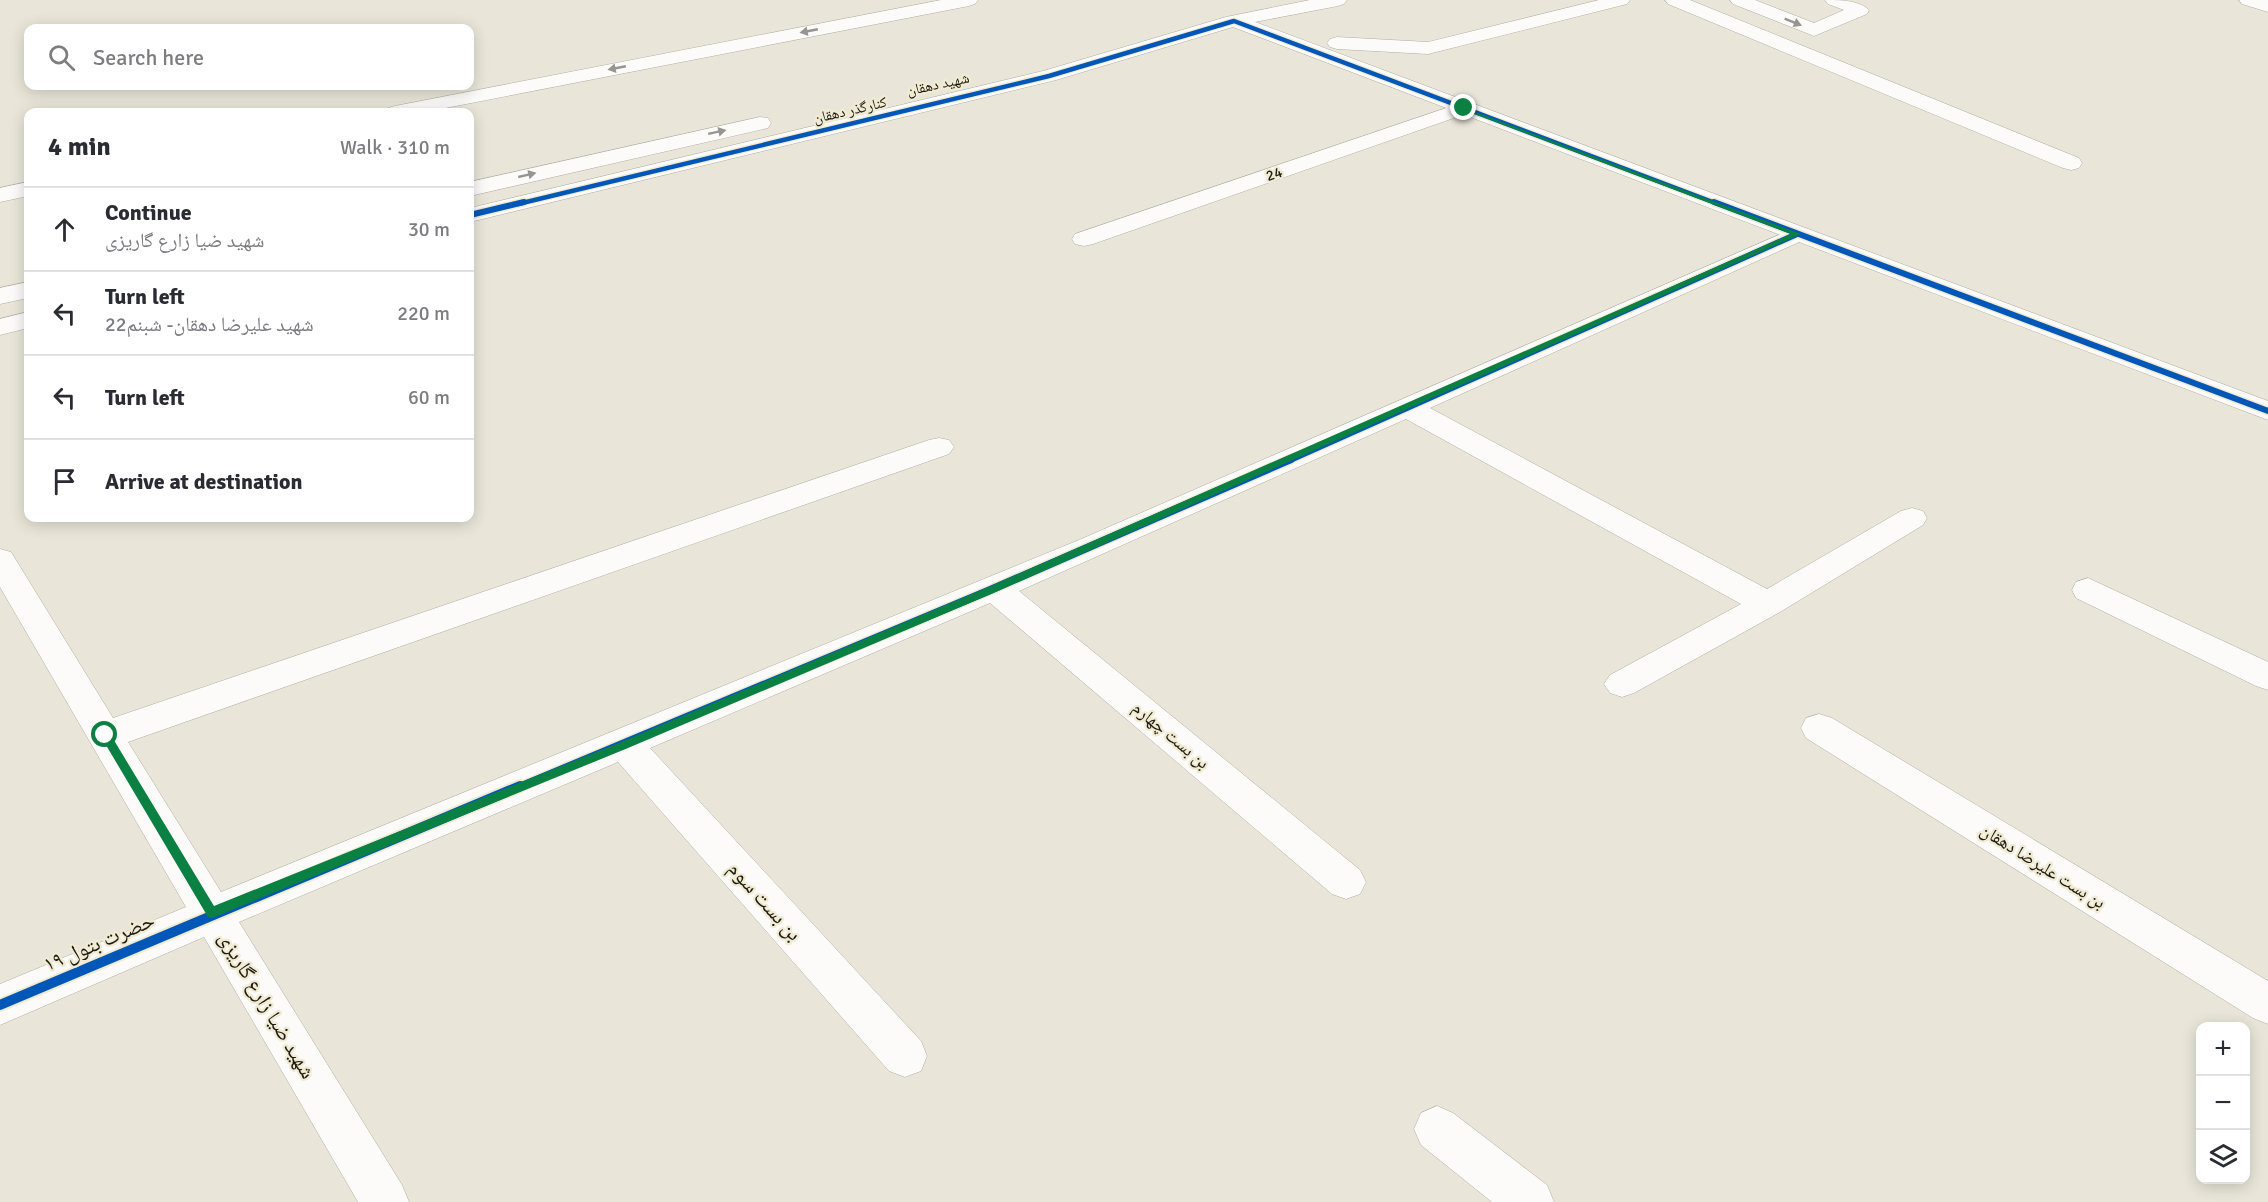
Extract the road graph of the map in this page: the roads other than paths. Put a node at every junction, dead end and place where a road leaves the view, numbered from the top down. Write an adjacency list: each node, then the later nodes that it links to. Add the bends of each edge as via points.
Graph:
1 (889, 0): 11 (street)
2 (969, 0): 11 (street)
3 (1338, 0): 10 (street, شهید دهقان)
4 (1621, 0): 12 (street, via 1428,48)
5 (1674, 0): 17 (street)
6 (1739, 0): 7 (street, one-way to 7, via 1814,30 1860,10)
7 (1834, 0)
8 (2248, 0): 9 (street)
9 (2268, 6)
10 (1234, 21): 13 (street, شهید دهقان); 15 (street); 21 (street, کنارگذر دهقان, via 1049,76)
11 (850, 23): 14 (street, one-way to 14)
12 (1337, 43)
13 (849, 104)
14 (415, 108)
15 (1464, 108): 22 (street); 23 (street, 24)
16 (779, 119): 18 (street, one-way to 16)
17 (2071, 163)
18 (474, 188)
19 (24, 190): 20 (street)
20 (0, 195)
21 (474, 214)
22 (1797, 234): 28 (street, حضرت بتول ۱۹); 29 (street)
23 (1084, 239)
24 (24, 291): 25 (street)
25 (0, 296)
26 (24, 321): 27 (street)
27 (0, 327)
28 (1406, 407): 33 (street, حضرت بتول ۱۹); 35 (street)
29 (2268, 411)
30 (939, 447): 39 (street)
31 (1912, 518): 35 (street)
32 (0, 562): 39 (street, شهید ضیا زارع گاریزی)
33 (995, 588): 40 (street, حضرت بتول ۱۹); 41 (street, بن بست چهارم)
34 (2088, 590): 36 (street)
35 (1768, 604): 37 (street)
36 (2268, 677)
37 (1622, 684)
38 (1819, 728): 43 (street, بن بست علیرضا دهقان)
39 (105, 735): 42 (street, شهید ضیا زارع گاریزی)
40 (625, 745): 42 (street, حضرت بتول ۱۹); 45 (street, بن بست سوم)
41 (1347, 882)
42 (212, 913): 44 (street, حضرت بتول ۱۹); 47 (street, شهید ضیا زارع گاریزی)
43 (2268, 1004)
44 (0, 1005)
45 (905, 1056)
46 (1437, 1129): 48 (street)
47 (385, 1202)
48 (1530, 1202)

